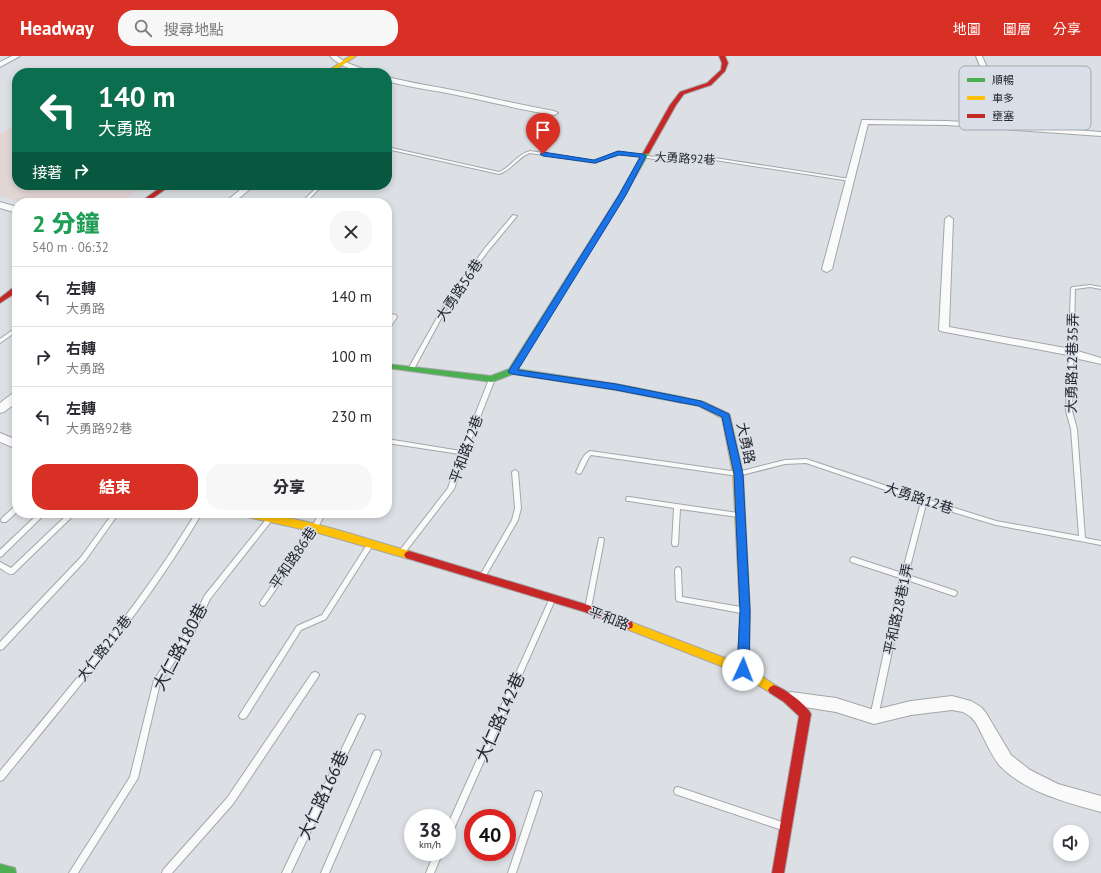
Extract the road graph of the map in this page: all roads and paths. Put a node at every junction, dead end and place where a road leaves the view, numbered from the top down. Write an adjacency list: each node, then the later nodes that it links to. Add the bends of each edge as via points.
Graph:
1 (17, 56): 7 (street)
2 (333, 56): 6 (street)
3 (353, 56): 6 (street)
4 (722, 56): 17 (street, via 725,63 723,70 709,84 682,93)
5 (979, 56): 8 (street)
6 (343, 63): 9 (street); 10 (street)
7 (0, 65)
8 (984, 66)
9 (336, 68)
10 (356, 68)
11 (392, 80): 12 (street)
12 (554, 113)
13 (959, 124): 18 (street, via 865,122)
14 (1048, 130): 15 (street)
15 (1101, 134)
16 (392, 149): 17 (lane, 大勇路92巷, via 499,173 504,172 524,153 530,152 595,162 618,153)
17 (643, 156): 18 (lane, 大勇路92巷, via 662,159 702,157); 39 (street, via 622,195)
18 (850, 180): 29 (street)
19 (161, 190): 22 (street)
20 (245, 190): 23 (street)
21 (316, 190): 24 (lane)
22 (149, 198)
23 (234, 198)
24 (308, 198)
25 (0, 205): 26 (street)
26 (12, 209)
27 (514, 216): 38 (lane, 大勇路56巷, via 449,300)
28 (949, 219): 35 (street, via 944,329)
29 (827, 269)
30 (1101, 288): 35 (lane, 大勇路12巷35弄, via 1073,288)
31 (12, 293): 32 (street)
32 (0, 301)
33 (12, 333): 34 (lane)
34 (0, 341)
35 (1072, 352): 36 (street); 64 (lane, 大勇路12巷35弄, via 1069,411 1074,429)
36 (1101, 360)
37 (392, 367): 38 (street, 大勇路)
38 (411, 369): 40 (street, 大勇路)
39 (512, 372): 40 (street, 大勇路); 49 (street, 大勇路, via 616,387 701,404 726,416)
40 (492, 379): 46 (lane, 平和路72巷)
41 (12, 400): 42 (street)
42 (0, 409)
43 (2, 440): 45 (street)
44 (392, 442): 46 (lane)
45 (12, 443)
46 (463, 453): 69 (lane, 平和路72巷, via 451,489)
47 (515, 472): 75 (lane, via 518,508 515,520)
48 (578, 472): 49 (lane, via 590,453)
49 (738, 474): 51 (lane, 大勇路12巷, via 785,462 806,461); 54 (street, 大勇路)
50 (630, 498): 52 (lane)
51 (924, 501): 64 (lane, 大勇路12巷, via 996,523); 74 (lane, 平和路28巷1弄)
52 (677, 506): 54 (lane); 68 (lane)
53 (12, 513): 62 (lane)
54 (740, 516): 80 (street, 大勇路)
55 (38, 518): 70 (lane)
56 (68, 518): 72 (lane, via 10,572)
57 (112, 518): 81 (lane, via 83,559)
58 (196, 518): 89 (lane, 大仁路212巷, via 183,541 121,629)
59 (266, 518): 61 (street, 平和路)
60 (320, 518): 63 (lane, 平和路86巷)
61 (270, 519): 63 (street, 平和路); 98 (lane, 大仁路180巷, via 207,597 191,631 157,682 134,778)
62 (4, 520)
63 (315, 528): 67 (street, 平和路); 78 (lane, 平和路86巷)
64 (1082, 538): 66 (lane, 大勇路12巷)
65 (601, 540): 79 (lane)
66 (1101, 543)
67 (371, 544): 69 (street, 平和路); 85 (lane, via 324,617 299,628)
68 (675, 544)
69 (402, 552): 75 (street, 平和路)
70 (0, 554)
71 (853, 560): 74 (lane)
72 (0, 565)
73 (678, 570): 80 (lane, via 679,599)
74 (904, 577): 76 (lane); 87 (lane, 平和路28巷1弄)
75 (482, 578): 77 (street, 平和路)
76 (954, 593)
77 (552, 600): 79 (street, 平和路); 93 (lane, 大仁路142巷)
78 (263, 603)
79 (588, 609): 82 (street, 平和路)
80 (745, 611): 82 (street, 大勇路)
81 (0, 647)
82 (743, 670): 84 (street, 平和路)
83 (315, 675): 99 (lane, via 230,801)
84 (788, 699): 87 (street, via 836,705); 94 (street, 平和路, via 805,714)
85 (243, 716)
86 (361, 717): 100 (lane, 大仁路166巷)
87 (874, 717): 92 (street, via 911,708 952,703 966,706 981,718 1005,760 1024,775 1055,791)
88 (378, 754): 101 (lane)
89 (0, 778)
90 (678, 791): 94 (lane)
91 (538, 795): 103 (lane)
92 (1101, 804)
93 (456, 815)
94 (786, 827): 104 (street, 平和路)
95 (435, 861): 102 (lane)
96 (0, 870): 97 (street)
97 (10, 873)
98 (73, 873)
99 (166, 873)
100 (286, 873)
101 (325, 873)
102 (430, 873)
103 (512, 873)
104 (778, 873)

